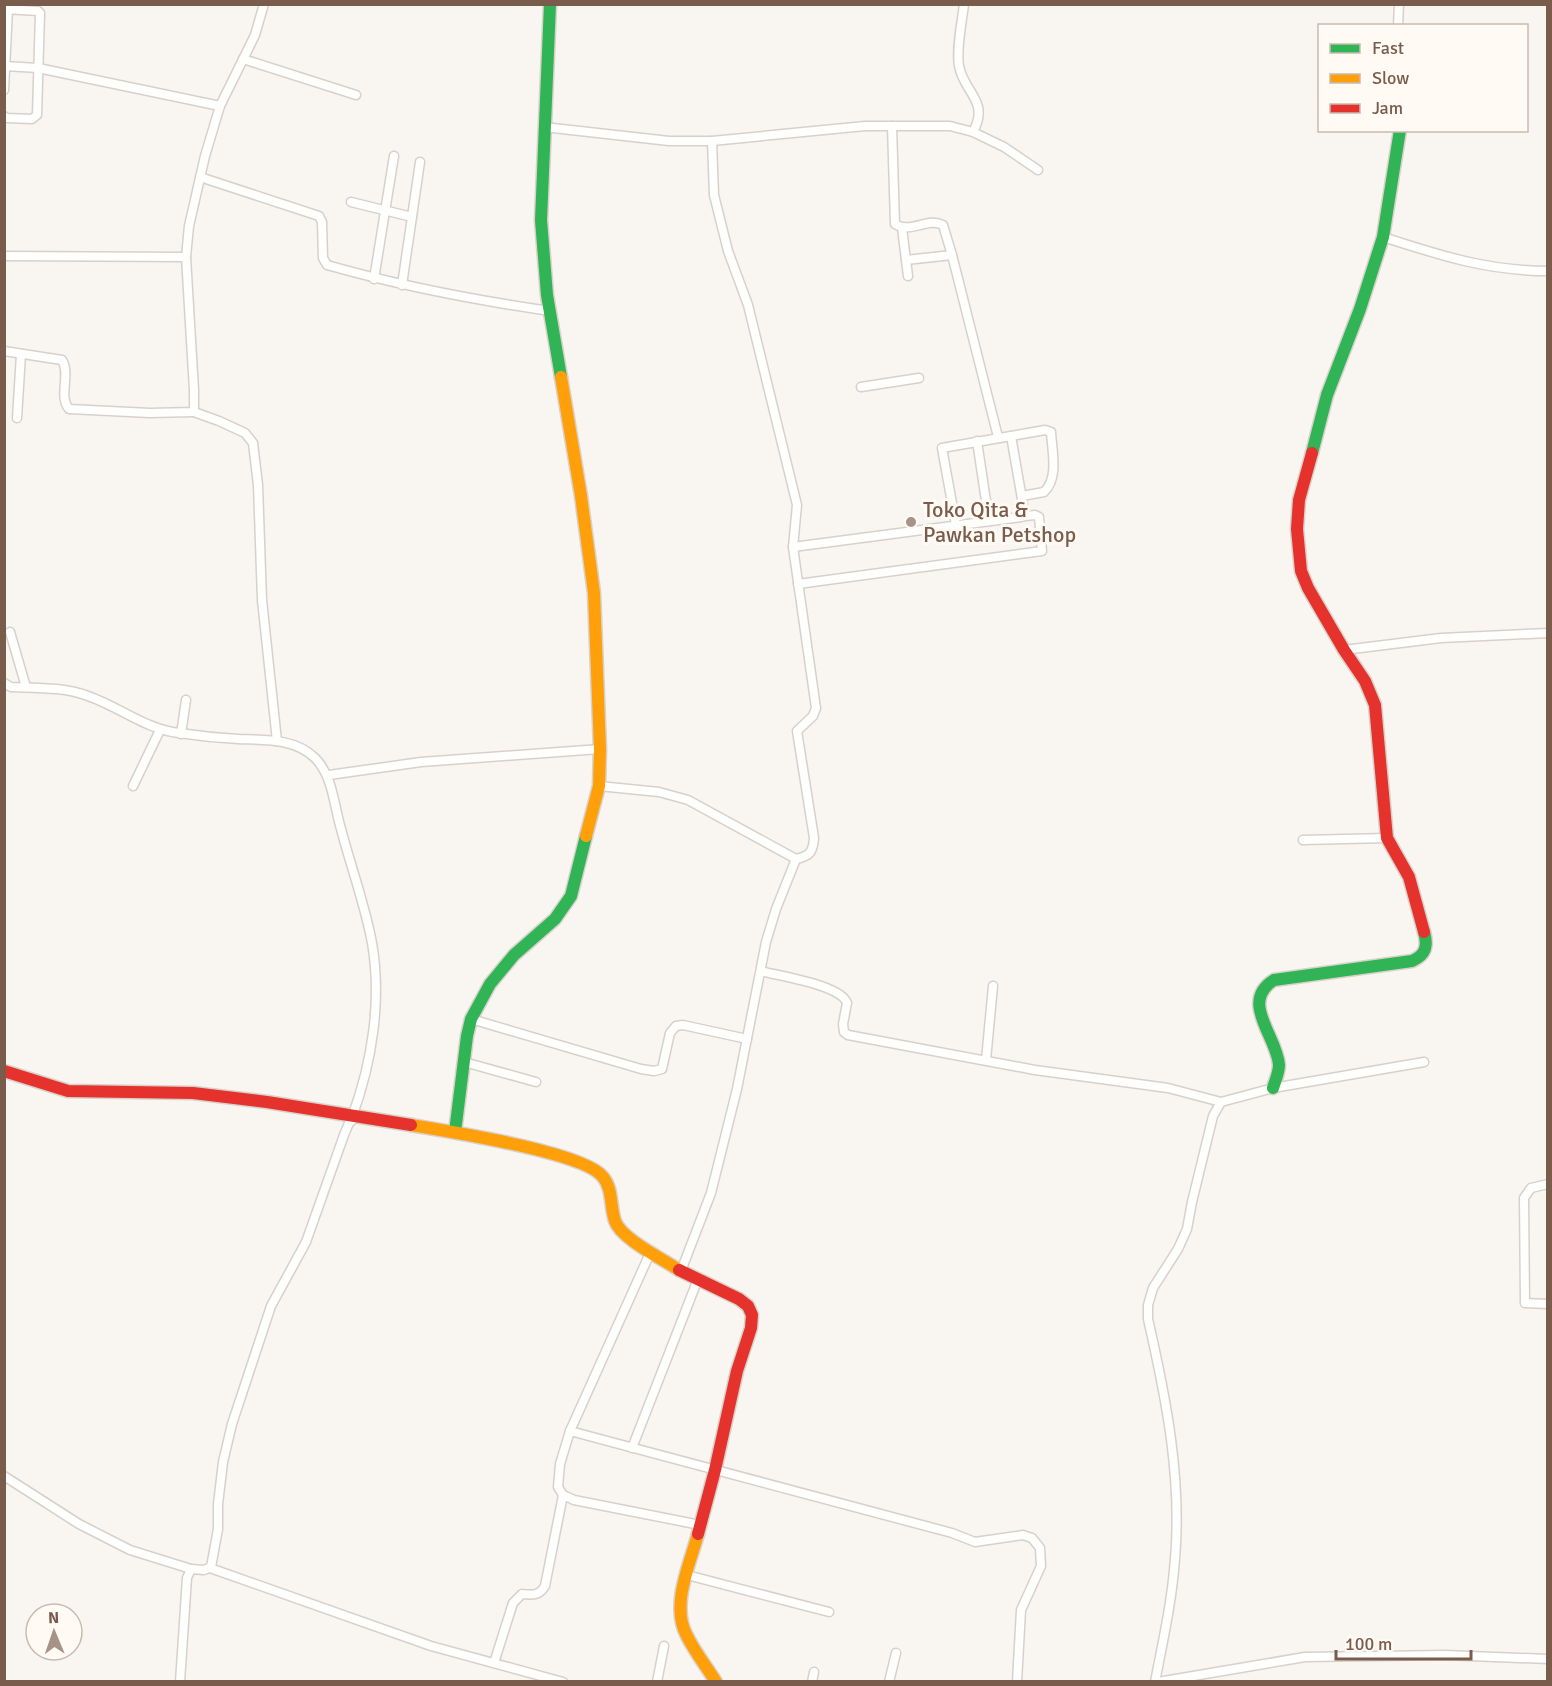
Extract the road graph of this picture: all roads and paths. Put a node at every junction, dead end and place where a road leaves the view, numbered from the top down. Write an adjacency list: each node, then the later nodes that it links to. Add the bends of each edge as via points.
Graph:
1 (264, 4): 7 (street, via 262,18)
2 (550, 4): 15 (street)
3 (964, 4): 16 (street, via 959,65 979,109)
4 (1399, 4): 6 (street)
5 (7, 9): 8 (street); 9 (street, via 40,13)
6 (1398, 24)
7 (243, 59): 11 (street); 12 (street)
8 (5, 66): 9 (street); 10 (street)
9 (38, 68): 12 (street); 13 (street, via 36,118)
10 (4, 90)
11 (357, 95)
12 (220, 106): 22 (street)
13 (4, 116)
14 (892, 126): 16 (street, via 950,126); 18 (street); 26 (street, via 895,224)
15 (544, 127): 18 (street, via 669,141); 36 (street, via 541,220)
16 (973, 132): 21 (street)
17 (1400, 132): 27 (street)
18 (712, 141): 50 (street, via 714,195 748,305 797,505)
19 (394, 156): 24 (street)
20 (420, 162): 25 (street)
21 (1038, 170)
22 (200, 177): 30 (street); 34 (street, via 319,216 327,266)
23 (351, 202): 24 (street)
24 (386, 210): 25 (street); 34 (street)
25 (412, 218): 35 (street)
26 (902, 228): 28 (street, via 941,224); 31 (street)
27 (1383, 237): 32 (street, via 1455,260 1507,270); 54 (street, via 1327,395 1299,500 1301,571)
28 (952, 255): 31 (street); 44 (street)
29 (4, 256): 30 (street)
30 (186, 257): 41 (street)
31 (906, 260): 33 (street)
32 (1548, 271)
33 (908, 276)
34 (374, 279): 35 (street)
35 (402, 285): 36 (street)
36 (550, 311): 61 (street, via 594,593)
37 (4, 351): 38 (street)
38 (21, 354): 41 (street, via 64,362 65,402 69,409); 42 (street)
39 (919, 378): 40 (street)
40 (861, 387)
41 (194, 412): 60 (street, via 245,433 254,443 262,600)
42 (17, 418)
43 (1011, 436): 44 (street); 46 (street); 46 (street, via 1051,432 1050,483 1044,492)
44 (998, 437): 45 (street)
45 (977, 441): 48 (street); 49 (street, via 942,448)
46 (1022, 496): 47 (street)
47 (1025, 516): 48 (street); 51 (street, via 1039,518 1043,548 1040,552)
48 (989, 521): 49 (street)
49 (956, 525): 50 (street)
50 (793, 547): 51 (street)
51 (798, 584): 67 (street, via 816,708 797,731 814,838 809,855)
52 (10, 632): 56 (street)
53 (1548, 633): 54 (street, via 1441,638)
54 (1344, 650): 65 (street, via 1365,681 1375,705)
55 (4, 684): 56 (street)
56 (26, 687): 58 (street, via 88,696)
57 (186, 700): 59 (street)
58 (160, 729): 59 (street); 63 (street)
59 (181, 734): 60 (street)
60 (277, 741): 62 (street, via 315,757)
61 (600, 749): 62 (street, via 421,762); 64 (street)
62 (328, 775): 79 (street, via 375,963 369,1053)
63 (133, 786)
64 (599, 786): 67 (street, via 676,795); 70 (street, via 571,896 555,919 502,969)
65 (1387, 838): 66 (street); 77 (street, via 1409,877 1426,950 1412,961 1274,980 1263,985 1258,1004 1279,1067)
66 (1303, 840)
67 (796, 859): 68 (street, via 776,909)
68 (761, 971): 71 (street); 72 (street, via 840,994 847,1003 843,1024 848,1035)
69 (993, 986): 72 (street)
70 (471, 1019): 71 (street, via 654,1071 662,1069 670,1033 676,1026); 73 (street)
71 (747, 1039): 83 (street, via 711,1193)
72 (986, 1060): 78 (street, via 1168,1088)
73 (464, 1062): 76 (street); 80 (street)
74 (1424, 1062): 77 (street)
75 (4, 1071): 79 (street, via 68,1091 193,1093)
76 (536, 1082)
77 (1272, 1088): 78 (street)
78 (1221, 1102): 108 (street, via 1213,1116 1187,1229 1153,1288 1148,1305 1176,1485 1171,1599)
79 (354, 1117): 80 (street); 93 (street, via 344,1134 306,1242 271,1306 232,1424 223,1462 218,1529)
80 (455, 1131): 82 (street, via 523,1146 591,1168 607,1182 621,1232)
81 (1548, 1184): 85 (street, via 1531,1188 1524,1198 1525,1303)
82 (651, 1251): 83 (street); 86 (street)
83 (681, 1271): 84 (street)
84 (698, 1279): 87 (street); 88 (street, via 744,1302 752,1315)
85 (1548, 1304)
86 (570, 1431): 87 (street); 90 (street, via 558,1477)
87 (632, 1448): 88 (street)
88 (715, 1470): 91 (street); 107 (street, via 975,1542 1023,1535 1032,1538 1040,1548 1041,1566 1021,1610)
89 (4, 1476): 92 (street, via 79,1524 130,1550)
90 (563, 1495): 91 (street); 99 (street, via 545,1586 542,1592 522,1594 513,1603)
91 (700, 1525): 94 (street)
92 (191, 1569): 93 (street); 101 (street, via 187,1578)
93 (210, 1569): 99 (street, via 431,1646)
94 (687, 1575): 95 (street); 104 (street, via 681,1597 682,1623)
95 (830, 1612)
96 (664, 1646): 103 (street)
97 (896, 1653): 106 (street)
98 (1548, 1659): 108 (street, via 1445,1655 1305,1657)
99 (494, 1663): 102 (street)
100 (814, 1672): 105 (street)
101 (180, 1682)
102 (563, 1682)
103 (657, 1682)
104 (716, 1682)
105 (812, 1682)
106 (889, 1682)
107 (1017, 1682)
108 (1157, 1682)

